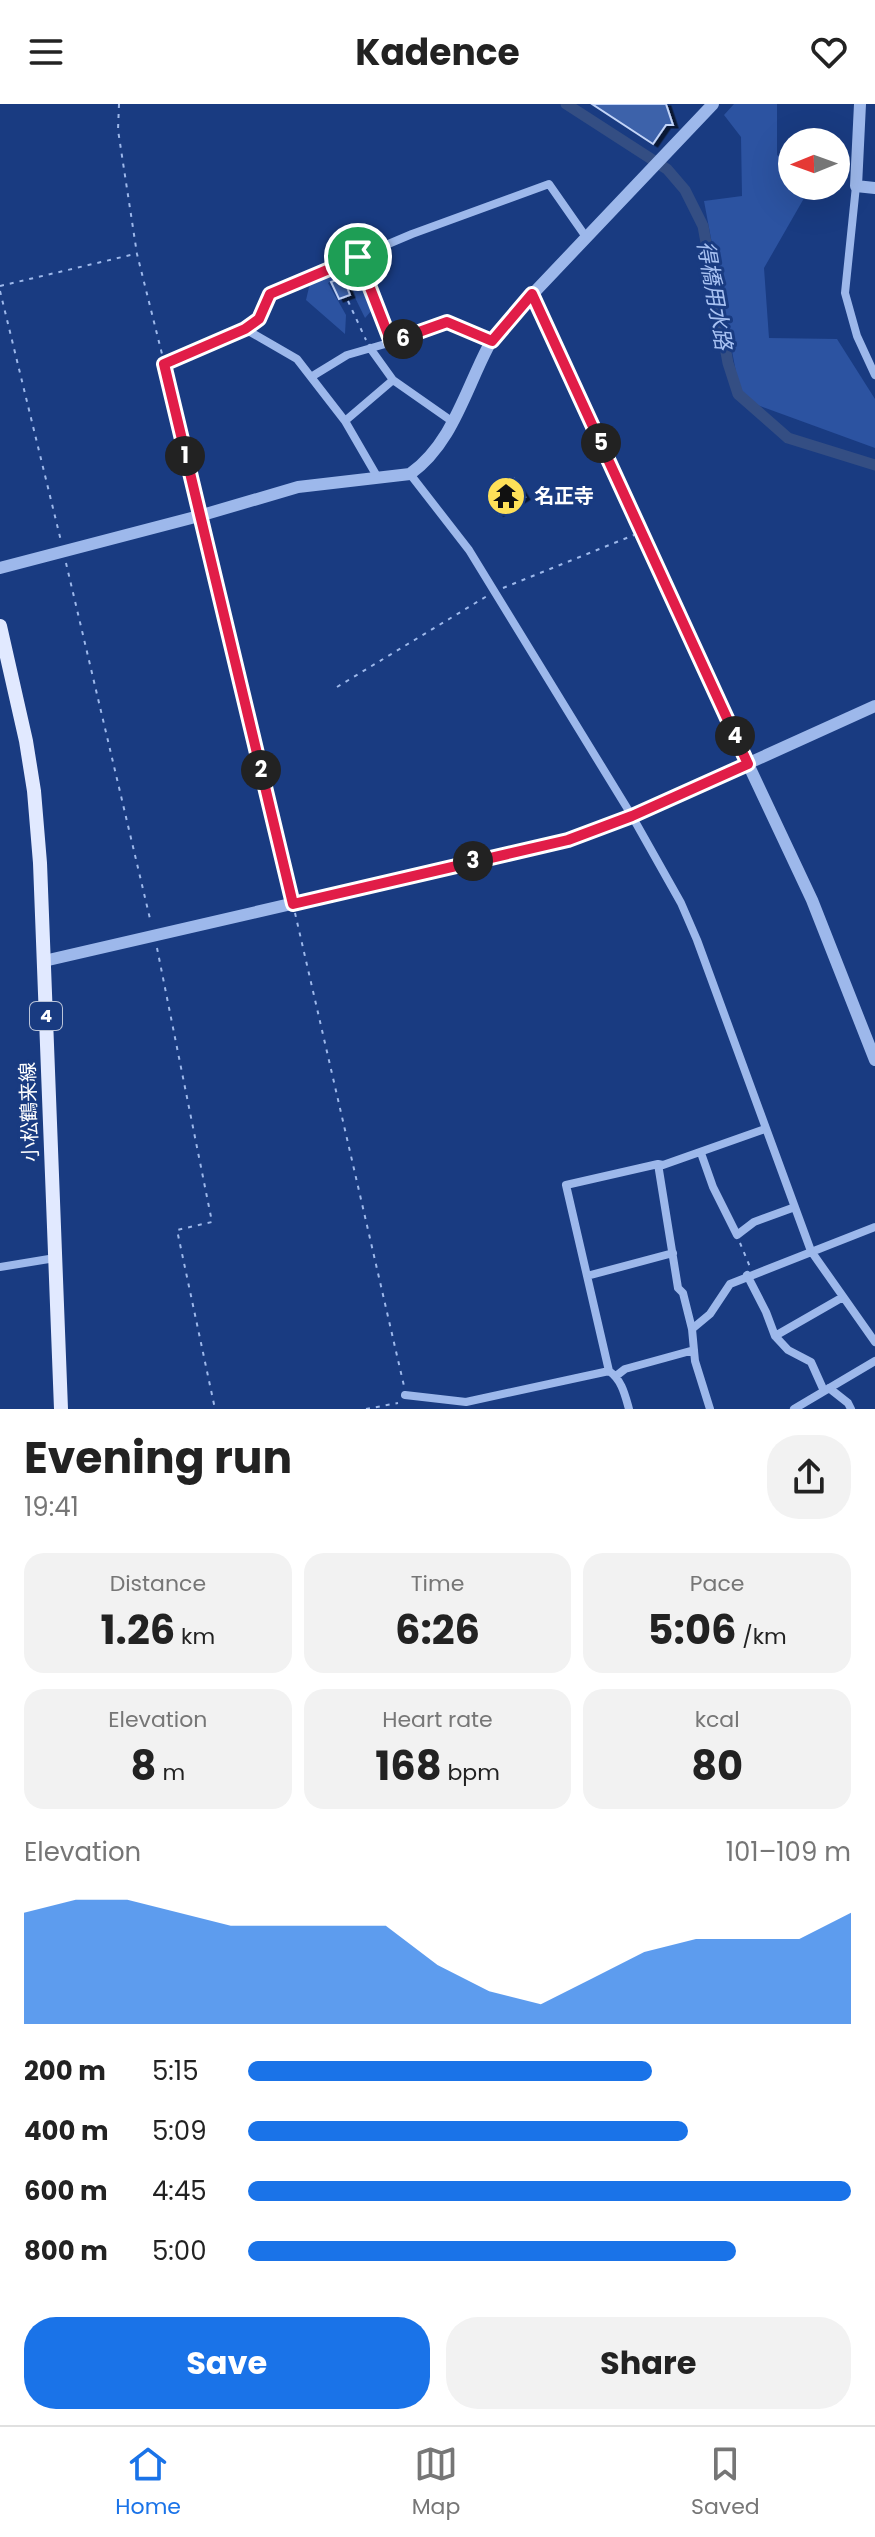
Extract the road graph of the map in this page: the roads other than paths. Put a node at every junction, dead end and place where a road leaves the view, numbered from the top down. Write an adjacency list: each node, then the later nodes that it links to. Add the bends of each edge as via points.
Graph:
1 (713, 104): 5 (street)
2 (860, 104): 3 (street)
3 (856, 186): 4 (street); 13 (street, via 845,293)
4 (875, 188)
5 (586, 237): 6 (street, via 549,184); 7 (street)
6 (358, 257): 8 (street, via 270,294 259,319); 10 (street)
7 (532, 294): 9 (street); 23 (street)
8 (245, 329): 12 (street); 14 (street, via 297,359)
9 (492, 341): 10 (street, via 447,322); 17 (street)
10 (391, 342): 11 (street)
11 (370, 348): 14 (street); 15 (street)
12 (164, 364)
13 (875, 375)
14 (311, 377): 16 (street)
15 (393, 380): 16 (street); 17 (street)
16 (345, 421): 19 (street)
17 (453, 422): 18 (street, via 424,464)
18 (410, 474): 19 (street); 24 (street, via 469,550)
19 (378, 478): 20 (street, via 298,487)
20 (0, 568)
21 (0, 626): 25 (main road, 小松鶴来線 / 4, via 34,791)
22 (875, 706): 23 (street)
23 (748, 764): 24 (street); 26 (street, via 812,900)
24 (632, 816): 25 (street, via 568,840); 27 (street, via 697,940)
25 (44, 961): 34 (main road, 小松鶴来線 / 4)
26 (875, 1060)
27 (765, 1129): 28 (street); 30 (street)
28 (701, 1153): 29 (street); 30 (street, via 737,1235 754,1222)
29 (658, 1164): 33 (street); 37 (street, via 566,1185)
30 (795, 1207): 32 (street)
31 (875, 1227): 32 (street)
32 (811, 1251): 36 (street); 38 (street)
33 (673, 1253): 37 (street); 39 (street)
34 (55, 1258): 35 (street); 47 (main road, 小松鶴来線 / 4)
35 (0, 1267)
36 (750, 1274): 39 (street, via 730,1284 710,1314); 40 (street)
37 (587, 1276): 44 (street)
38 (843, 1297): 40 (street); 41 (street)
39 (692, 1329): 42 (street)
40 (775, 1336): 45 (street, via 811,1362)
41 (875, 1342)
42 (694, 1350): 44 (street); 49 (street)
43 (875, 1361): 45 (street)
44 (612, 1374): 46 (street, via 466,1402); 48 (street)
45 (826, 1390): 50 (street); 51 (street)
46 (406, 1398)
47 (61, 1409)
48 (629, 1409)
49 (710, 1409)
50 (794, 1409)
51 (851, 1409)

